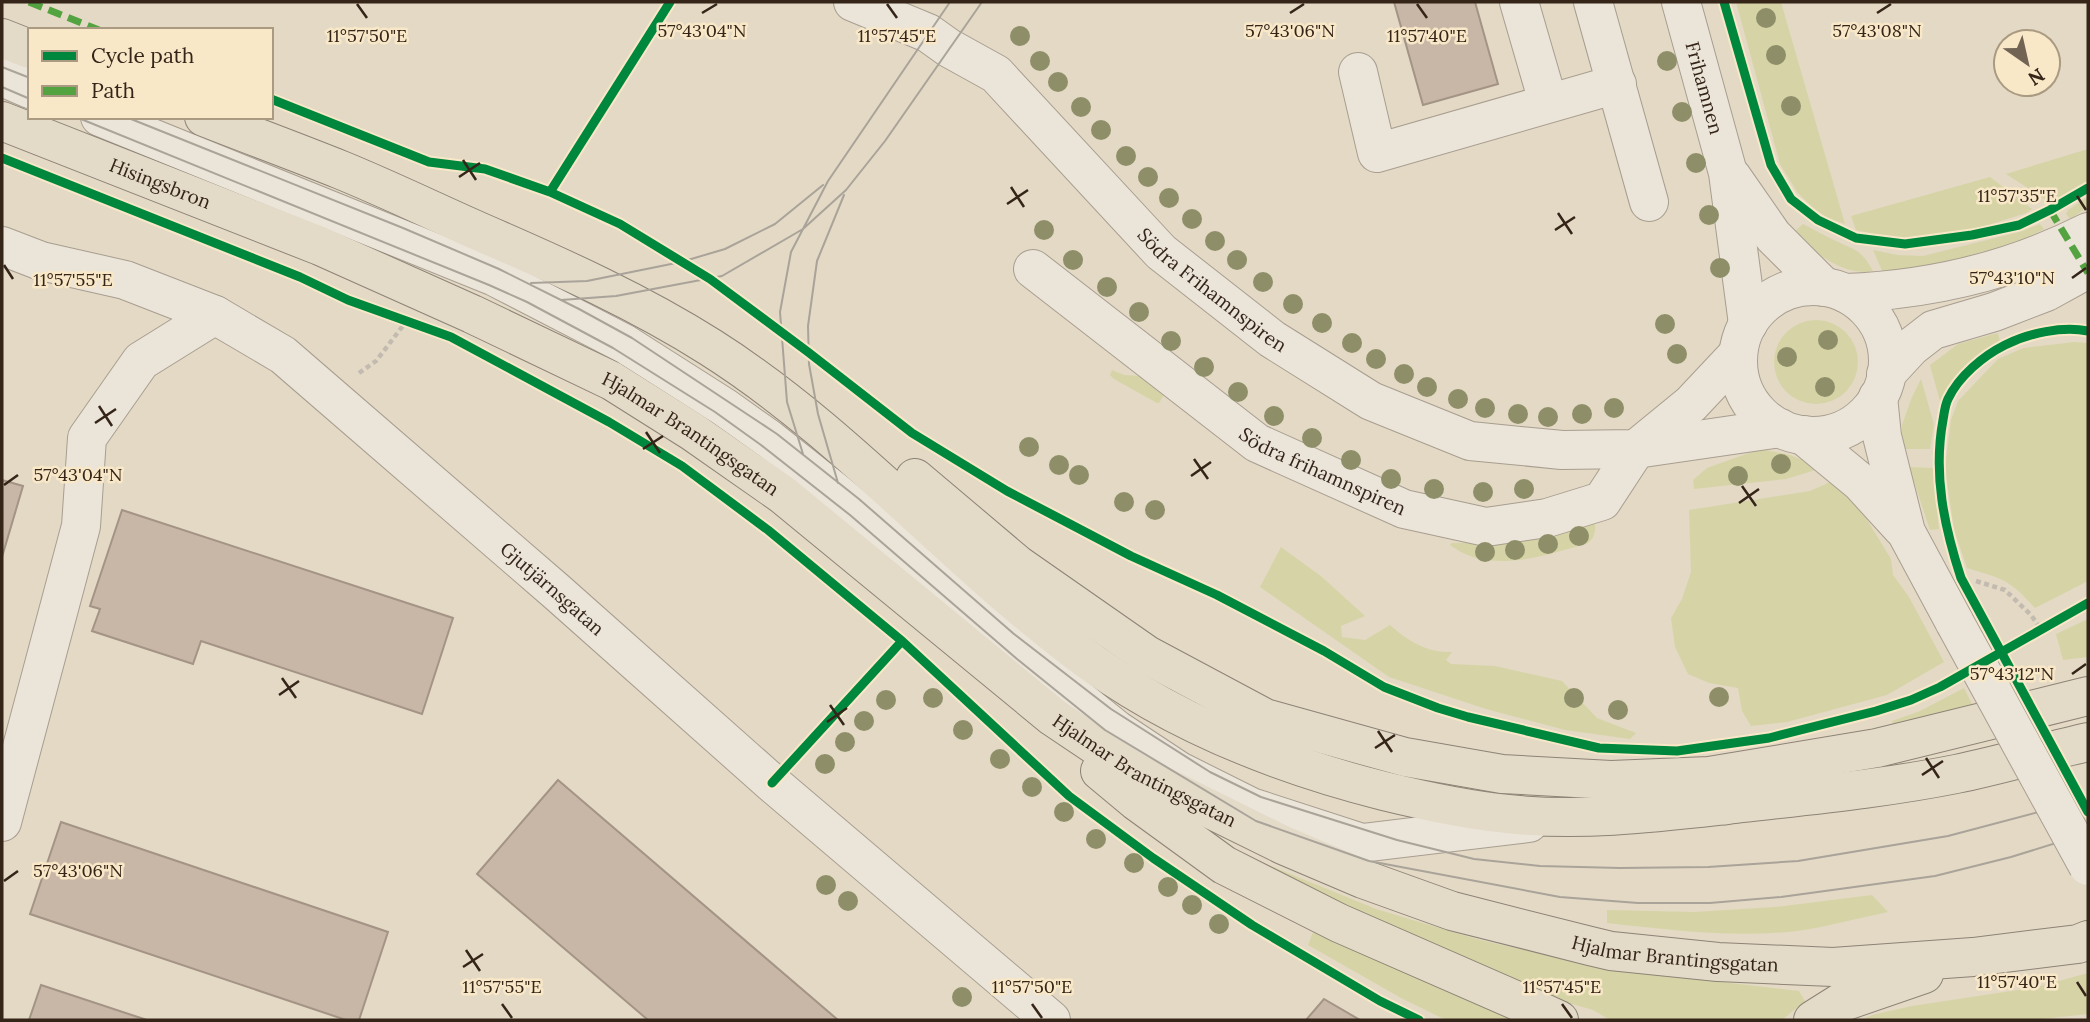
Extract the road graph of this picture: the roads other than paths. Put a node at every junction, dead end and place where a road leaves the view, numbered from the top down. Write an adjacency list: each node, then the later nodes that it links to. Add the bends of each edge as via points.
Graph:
1 (853, 2): 30 (street, Södra Frihamnspiren, via 928,33 996,74 1161,252 1272,339 1371,401 1471,441 1562,450)
2 (1519, 2): 11 (street)
3 (1593, 2): 9 (street)
4 (1681, 2): 15 (street, Frihamnen)
5 (2, 38): 6 (main road)
6 (28, 48)
7 (1358, 72): 11 (street, via 1377,153)
8 (2, 77): 10 (street)
9 (1617, 84): 11 (street); 16 (street)
10 (28, 88)
11 (1548, 102)
12 (105, 119): 32 (street, via 495,277 625,344 779,447)
13 (209, 119): 29 (main road, via 343,171 563,268 709,346)
14 (2, 121): 19 (main road, Hisingsbron)
15 (1728, 173): 22 (street, Frihamnen, via 1773,236); 26 (street, Frihamnen)
16 (1649, 202)
17 (2088, 232): 22 (street, via 2012,264 1940,283 1885,292)
18 (2, 246): 25 (street, Gjutjärnsgatan, via 41,261 125,280)
19 (320, 246): 34 (main road, Hjalmar Brantingsgatan, via 611,381 693,432 783,495)
20 (1033, 269): 30 (street, Södra frihamnspiren, via 1257,443 1404,509 1486,527 1547,518 1602,501)
21 (2088, 269): 23 (street)
22 (1835, 290): 26 (street, via 1801,287 1780,293 1762,307); 27 (street, via 1868,310 1879,326 1886,345)
23 (2046, 292): 24 (street); 27 (street, via 1933,330 1911,348)
24 (2088, 304)
25 (215, 315): 37 (street, via 141,360 88,438 81,526); 41 (street, Gjutjärnsgatan, via 283,355)
26 (1743, 339): 28 (street, via 1740,377 1748,398 1762,415); 30 (street, Södra frihamnspiren, via 1691,404)
27 (1882, 386): 28 (street, via 1864,415 1846,428 1825,434); 31 (street, via 1882,436)
28 (1791, 431): 30 (street); 31 (street, via 1860,482)
29 (826, 433): 33 (main road, via 907,471 1018,565 1147,654 1265,718 1405,757 1502,774 1611,780 1709,776 1877,748); 36 (main road, via 1074,650 1193,723 1339,779 1443,805 1510,815)
30 (1636, 449)
31 (1906, 532): 38 (street, bridge)
32 (1030, 660): 34 (street); 36 (street, via 1117,730 1178,771 1251,807 1362,843)
33 (2085, 695)
34 (1053, 716): 40 (main road, Hjalmar Brantingsgatan, via 1135,772 1283,845 1452,911 1611,951 1718,962 1833,967); 42 (main road, via 1090,763 1224,865 1339,923)
35 (2088, 741): 36 (main road, via 1955,774 1837,792)
36 (1579, 817)
37 (2, 821)
38 (2088, 866)
39 (2088, 940): 40 (main road, Hjalmar Brantingsgatan)
40 (1973, 957): 43 (main road, via 1840,1003)
41 (1044, 1018)
42 (1559, 1020)
43 (1813, 1020)

